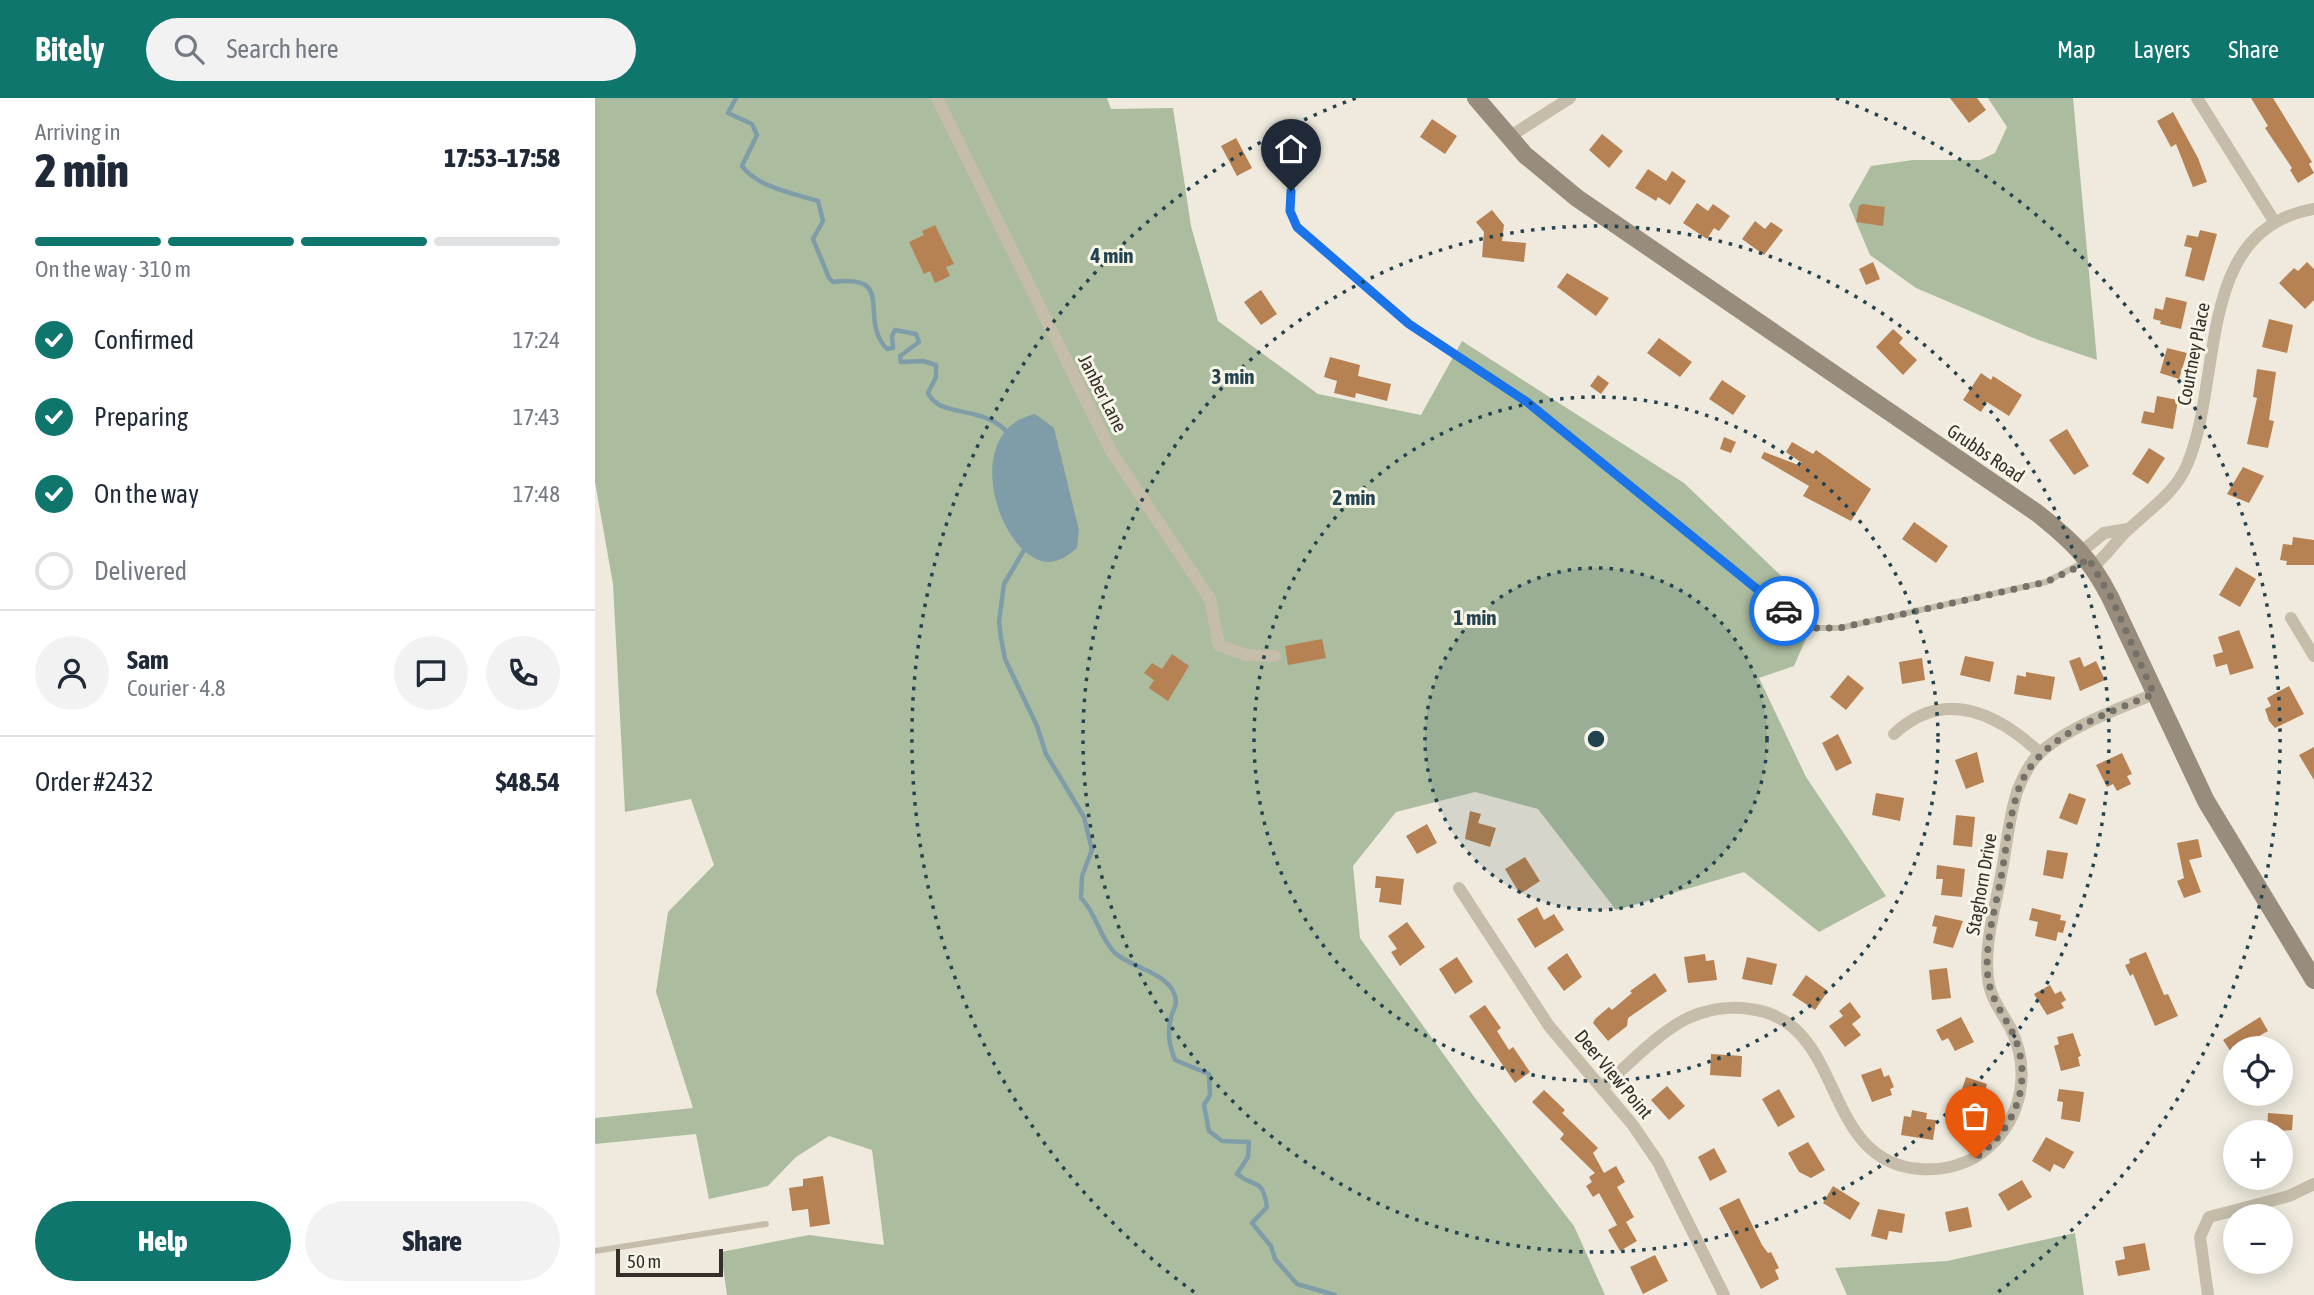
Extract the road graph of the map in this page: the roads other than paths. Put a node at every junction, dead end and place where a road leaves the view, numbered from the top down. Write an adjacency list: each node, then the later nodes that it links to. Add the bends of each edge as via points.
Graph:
1 (937, 98): 12 (street, Janber Lane, via 1111,451 1210,599 1219,645 1246,655)
2 (1476, 98): 5 (street, Grubbs Road)
3 (1570, 98): 5 (street)
4 (2197, 98): 8 (street)
5 (1509, 136): 10 (street, Grubbs Road, via 1577,198 2037,513)
6 (1291, 191): 10 (lane, via 1290,211 1297,227 1409,324 1527,402 1809,628 1840,628 2046,582)
7 (2314, 209): 8 (street, Courtney Place)
8 (2274, 222): 9 (street, Courtney Place, via 2247,243 2230,273 2187,465 2169,494)
9 (2128, 529): 10 (street, Courtney Place, via 2114,550); 10 (street, Courtney Place, via 2104,533)
10 (2088, 558): 14 (street, Grubbs Road)
11 (2291, 618): 13 (street)
12 (1275, 656)
13 (2314, 656)
14 (2154, 694): 16 (street, Staghorn Drive); 18 (street, Grubbs Road, via 2220,827)
15 (1895, 734): 16 (street, via 1904,724 1929,712 1966,710 2006,724)
16 (2040, 753): 19 (street, Staghorn Drive, via 2017,793 1988,956 1991,993 2020,1055 2021,1089 2008,1123 1983,1152 1955,1166 1926,1170 1905,1167 1876,1153 1851,1129 1813,1048 1787,1024 1757,1010 1727,1007 1687,1019)
17 (1459, 888): 19 (street, Deer View Point, via 1549,1026)
18 (2314, 980)
19 (1602, 1087): 23 (street, Deer View Point, via 1658,1162)
20 (2314, 1184): 24 (street, via 2209,1217 2200,1237)
21 (766, 1224): 22 (lane)
22 (595, 1251)
23 (1724, 1295)
24 (2208, 1295)

